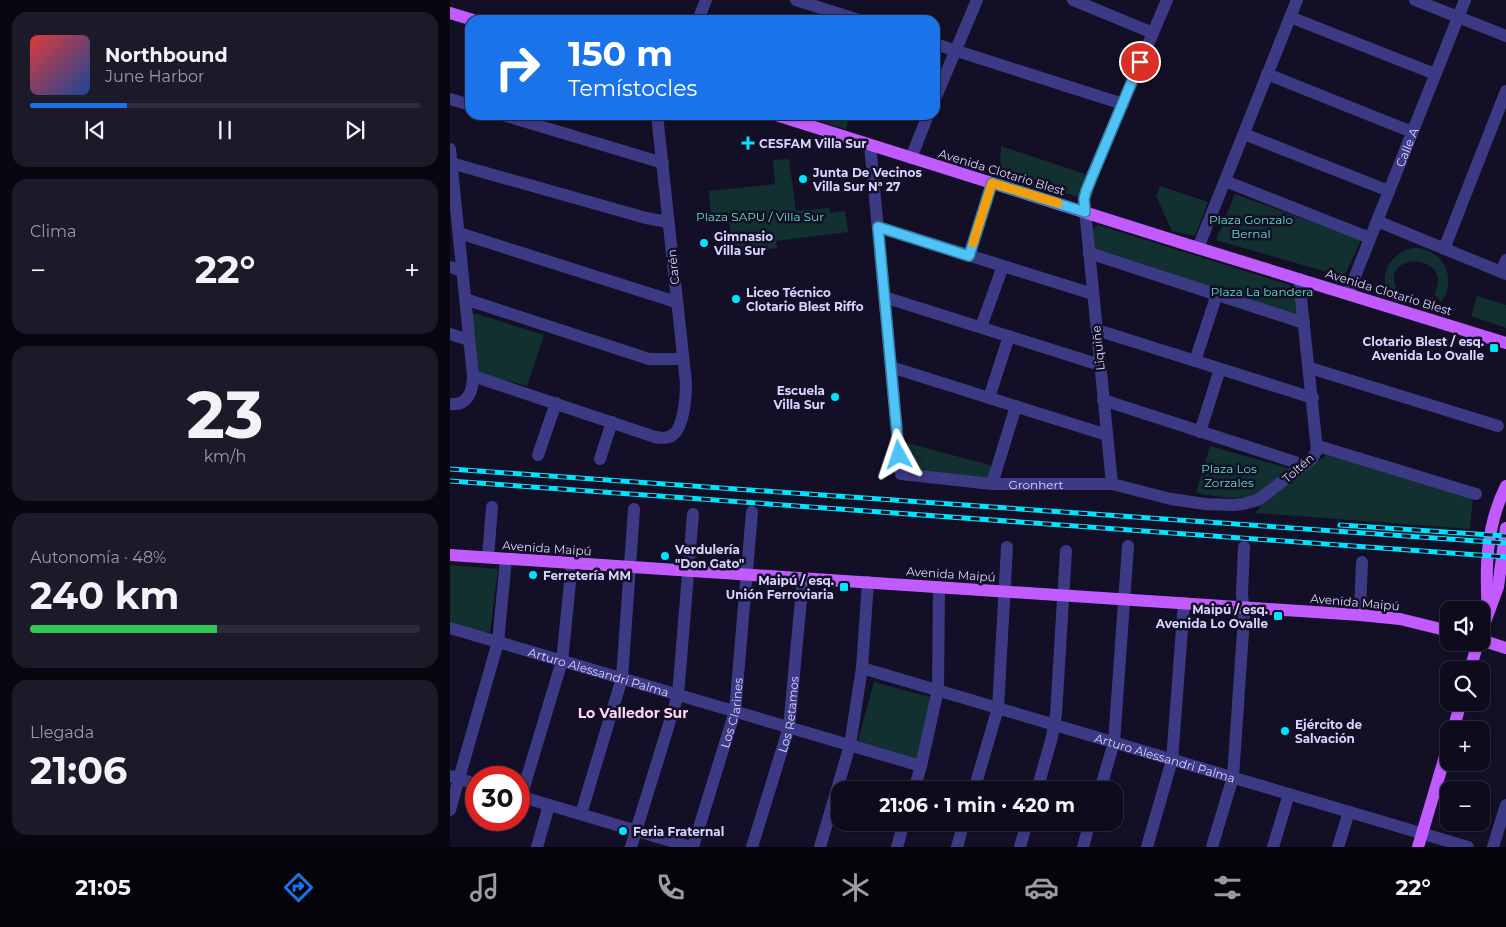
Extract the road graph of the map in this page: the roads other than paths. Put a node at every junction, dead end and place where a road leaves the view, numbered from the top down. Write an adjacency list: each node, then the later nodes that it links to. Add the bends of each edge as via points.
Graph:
1 (706, 0): 10 (street)
2 (796, 0): 11 (street)
3 (976, 0): 18 (street)
4 (1073, 0): 15 (street)
5 (1167, 0): 15 (street, Liquiñe)
6 (1297, 0): 12 (street)
7 (1415, 0): 13 (street)
8 (1465, 0): 13 (street, Calle A)
9 (450, 13): 14 (main road)
10 (700, 15)
11 (842, 15)
12 (1290, 17): 19 (street); 20 (street)
13 (1458, 17): 16 (street); 20 (street, Calle A)
14 (465, 18)
15 (1153, 33): 25 (street, Liquiñe)
16 (1506, 36)
17 (940, 46): 18 (street)
18 (956, 51): 21 (street); 25 (street)
19 (1267, 74): 30 (street); 31 (street)
20 (1435, 74): 30 (street, Calle A)
21 (940, 88)
22 (1506, 91): 48 (street)
23 (450, 99): 24 (street)
24 (465, 104)
25 (1123, 104): 41 (street, Liquiñe, via 1086,191)
26 (519, 120): 36 (street)
27 (658, 120): 36 (street, Carén)
28 (792, 120): 32 (main road, Avenida Clotario Blest)
29 (926, 120): 34 (street)
30 (1412, 132): 39 (street, Calle A)
31 (1244, 134): 37 (street); 39 (street)
32 (870, 145): 34 (main road, Avenida Clotario Blest); 44 (street)
33 (450, 149): 35 (street)
34 (911, 158): 38 (main road, Avenida Clotario Blest)
35 (452, 163): 40 (street); 42 (street)
36 (663, 164): 42 (street, Carén)
37 (1225, 180): 46 (street); 47 (street)
38 (992, 183): 41 (main road, Avenida Clotario Blest); 50 (street)
39 (1389, 192): 43 (street, Calle A)
40 (453, 200): 45 (street)
41 (1085, 212): 47 (main road, Avenida Clotario Blest); 49 (street, Liquiñe)
42 (668, 222): 60 (street, Carén)
43 (1377, 222): 46 (street, Calle A); 48 (street)
44 (878, 227): 50 (street); 58 (street)
45 (459, 233): 53 (street); 60 (street)
46 (1370, 238): 57 (street, Calle A)
47 (1198, 248): 54 (main road, Avenida Clotario Blest)
48 (1444, 248): 52 (street)
49 (1089, 254): 55 (street, Liquiñe); 56 (street)
50 (969, 256): 51 (street)
51 (1003, 266): 55 (street); 62 (street)
52 (1504, 268)
53 (456, 269): 59 (street)
54 (1299, 279): 57 (main road, Avenida Clotario Blest); 61 (street, Toltén)
55 (1093, 294): 63 (street, Liquiñe)
56 (1217, 294): 61 (street); 69 (street)
57 (1348, 294): 67 (main road, Avenida Clotario Blest)
58 (884, 297): 62 (street); 71 (street)
59 (465, 300): 66 (street); 68 (street, via 649,359)
60 (676, 302): 68 (street, Carén)
61 (1304, 323): 72 (street, Toltén)
62 (981, 327): 65 (street)
63 (1097, 330): 69 (street); 70 (street, Liquiñe)
64 (450, 334): 66 (street)
65 (1009, 336): 70 (street); 75 (street)
66 (469, 340): 74 (street)
67 (1506, 343)
68 (683, 359): 81 (street, Carén, via 686,389 682,418 672,436 655,437)
69 (1195, 361): 73 (street)
70 (1100, 364): 77 (street, Liquiñe)
71 (891, 367): 75 (street); 89 (street, Gronhert, via 900,474)
72 (1310, 368): 76 (street, Toltén); 82 (street)
73 (1220, 369): 76 (street); 83 (street)
74 (473, 376): 78 (street); 79 (street, via 467,399)
75 (989, 398): 80 (street)
76 (1313, 398): 85 (street, Toltén)
77 (1103, 400): 83 (street); 84 (street, Liquiñe)
78 (556, 403): 81 (street); 86 (street)
79 (450, 404)
80 (1016, 406): 84 (street); 89 (street)
81 (612, 422): 87 (street)
82 (1498, 426)
83 (1200, 432): 88 (street)
84 (1107, 435): 90 (street, Liquiñe)
85 (1318, 446): 88 (street, Toltén, via 1315,455); 92 (street)
86 (538, 455)
87 (600, 459)
88 (1304, 465): 93 (street, Toltén, via 1251,503 1205,504)
89 (992, 484): 90 (street, Gronhert)
90 (1112, 484): 93 (street, Gronhert)
91 (1506, 486): 117 (main road, via 1490,531)
92 (1476, 494)
93 (1171, 499)
94 (492, 508): 104 (street)
95 (634, 509): 108 (street)
96 (752, 512): 110 (street, Los Clarines)
97 (693, 514): 109 (street)
98 (1506, 528): 120 (main road, via 1498,587)
99 (1128, 546): 116 (street)
100 (1008, 547): 114 (street)
101 (1244, 547): 119 (street)
102 (1066, 551): 115 (street)
103 (450, 555): 104 (main road, Avenida Maipú)
104 (488, 558): 105 (main road, Avenida Maipú)
105 (506, 559): 107 (main road, Avenida Maipú); 124 (street)
106 (1362, 562): 121 (street)
107 (572, 563): 108 (main road, Avenida Maipú); 127 (street)
108 (630, 567): 109 (main road, Avenida Maipú); 129 (street)
109 (688, 571): 110 (main road, Avenida Maipú); 131 (street)
110 (746, 574): 111 (main road, Avenida Maipú); 133 (street, Los Clarines)
111 (803, 578): 112 (main road, Avenida Maipú); 135 (street, Los Retamos)
112 (868, 582): 113 (main road, Avenida Maipú); 128 (street)
113 (939, 587): 114 (main road, Avenida Maipú); 130 (street)
114 (1004, 591): 115 (main road, Avenida Maipú); 132 (street)
115 (1063, 595): 116 (main road, Avenida Maipú); 134 (street)
116 (1124, 599): 118 (main road, Avenida Maipú); 136 (street)
117 (1488, 601)
118 (1184, 603): 119 (main road, Avenida Maipú); 138 (street)
119 (1244, 607): 123 (main road, Avenida Maipú, via 1377,616); 143 (street)
120 (1490, 607)
121 (1360, 609)
122 (450, 628): 124 (street, Arturo Alessandri Palma)
123 (1440, 629)
124 (498, 642): 127 (street, Arturo Alessandri Palma); 142 (street)
125 (1490, 644): 126 (main road)
126 (1506, 648)
127 (562, 661): 129 (street, Arturo Alessandri Palma); 139 (street)
128 (862, 668): 130 (street, Arturo Alessandri Palma); 137 (street)
129 (622, 678): 131 (street, Arturo Alessandri Palma); 154 (street)
130 (938, 690): 132 (street, Arturo Alessandri Palma); 140 (street)
131 (678, 695): 133 (street, Arturo Alessandri Palma); 155 (street)
132 (998, 708): 134 (street, Arturo Alessandri Palma); 145 (street)
133 (734, 711): 135 (street, Arturo Alessandri Palma); 163 (street, Los Clarines)
134 (1055, 725): 136 (street, Arturo Alessandri Palma); 146 (street)
135 (789, 727): 137 (street, Arturo Alessandri Palma); 164 (street, Los Retamos)
136 (1114, 742): 138 (street, Arturo Alessandri Palma); 147 (street)
137 (850, 745): 140 (street, Arturo Alessandri Palma); 165 (street)
138 (1172, 760): 143 (street, Arturo Alessandri Palma); 170 (street)
139 (530, 766)
140 (921, 766): 144 (street)
141 (1441, 771): 160 (main road)
142 (454, 777): 152 (street)
143 (1233, 778): 148 (street, Arturo Alessandri Palma); 171 (street)
144 (917, 781)
145 (977, 781)
146 (1039, 781)
147 (1103, 781)
148 (1289, 794): 153 (street, Arturo Alessandri Palma); 172 (street)
149 (530, 800): 150 (street)
150 (549, 805): 154 (street); 161 (street)
151 (1506, 805): 176 (street)
152 (450, 810)
153 (1349, 812): 160 (street, Arturo Alessandri Palma); 173 (street)
154 (581, 814): 155 (street)
155 (636, 831): 162 (street); 163 (street)
156 (901, 831): 166 (street)
157 (961, 831): 167 (street)
158 (1024, 831): 168 (street)
159 (1087, 831): 169 (street)
160 (1422, 833): 174 (main road); 175 (street, Arturo Alessandri Palma)
161 (537, 847)
162 (631, 847)
163 (692, 847)
164 (752, 847)
165 (820, 847)
166 (897, 847)
167 (957, 847)
168 (1020, 847)
169 (1083, 847)
170 (1147, 847)
171 (1212, 847)
172 (1273, 847)
173 (1338, 847)
174 (1418, 847)
175 (1468, 847)
176 (1493, 847)

